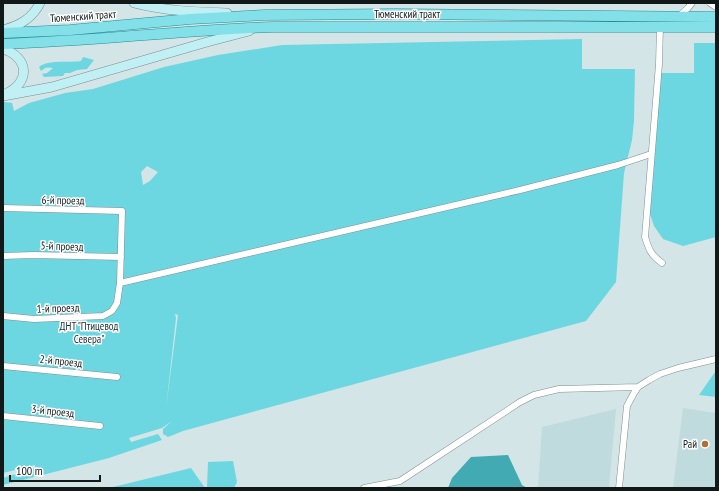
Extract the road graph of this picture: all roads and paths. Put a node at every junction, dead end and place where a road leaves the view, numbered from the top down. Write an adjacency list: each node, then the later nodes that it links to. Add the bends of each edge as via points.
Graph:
1 (40, 3): 12 (main road, via 23,22)
2 (134, 3): 6 (main road, via 187,11)
3 (692, 3): 7 (street)
4 (710, 3): 5 (street)
5 (716, 7)
6 (264, 15): 7 (main road, Тюменский тракт); 13 (main road, Тюменский тракт)
7 (679, 16): 8 (main road, Тюменский тракт)
8 (716, 17)
9 (660, 26): 10 (main road, Тюменский тракт); 11 (main road, Тюменский тракт); 17 (street)
10 (274, 27): 14 (main road, Тюменский тракт, via 210,29 88,40); 16 (main road, via 224,37 52,87)
11 (716, 27)
12 (3, 30)
13 (3, 33)
14 (3, 44)
15 (3, 49): 16 (main road, via 16,55 24,69 24,76 18,87)
16 (3, 95)
17 (651, 154): 21 (street, via 645,237 653,257); 22 (street, via 520,190)
18 (3, 208): 20 (street, 6-й проезд, via 122,211)
19 (3, 256): 20 (street, 5-й проезд)
20 (121, 257): 22 (street)
21 (662, 263)
22 (120, 283): 23 (street, 1-й проезд, via 117,302 112,311 103,316 34,319)
23 (3, 316)
24 (716, 359): 27 (street, via 660,374)
25 (3, 366): 26 (street, 2-й проезд)
26 (117, 377)
27 (638, 387): 30 (street, via 558,389 534,395 400,482); 31 (street, via 627,406)
28 (3, 416): 29 (street, 3-й проезд)
29 (100, 426)
30 (364, 488)
31 (619, 488)

